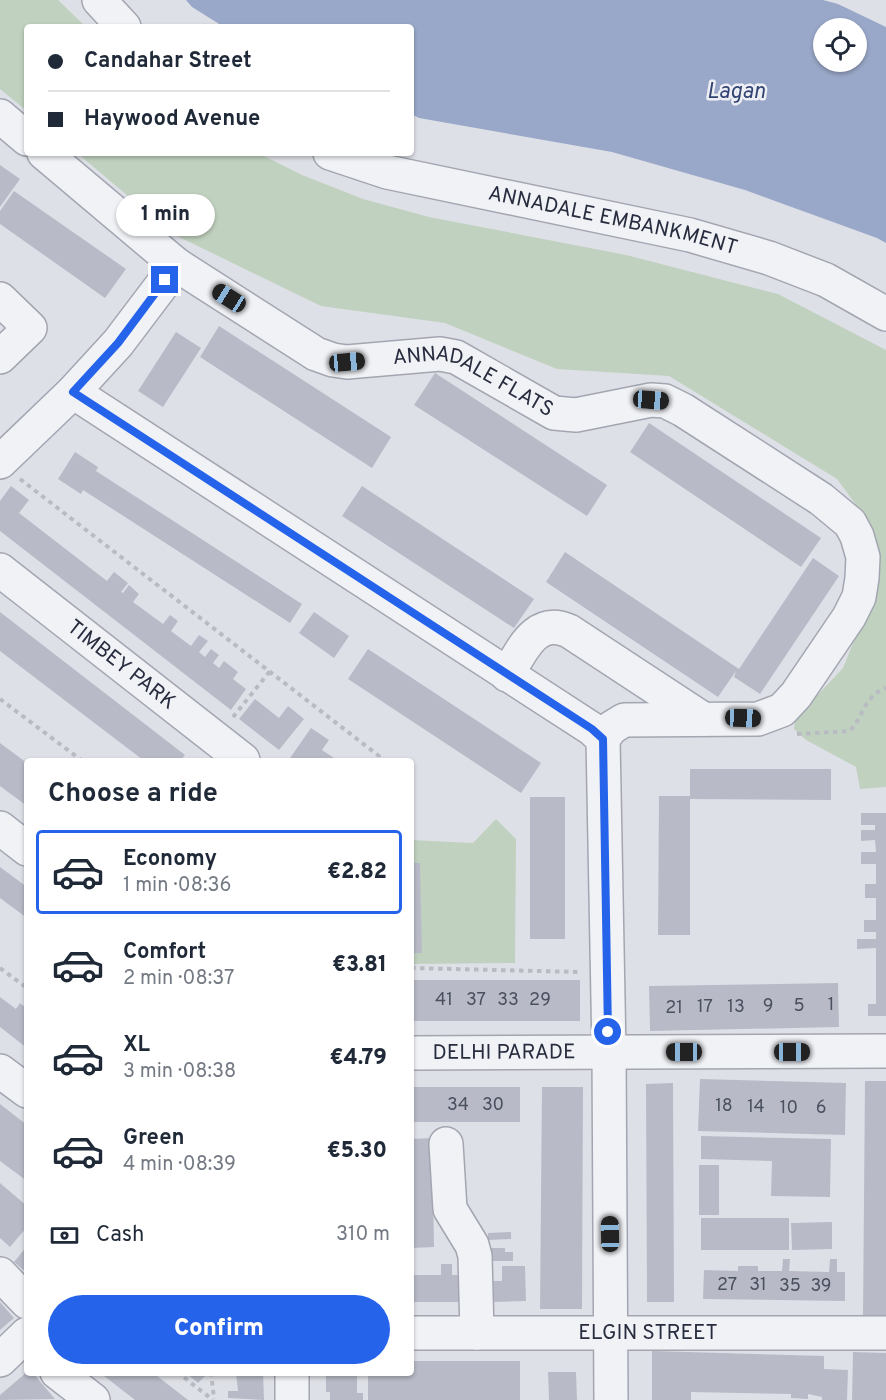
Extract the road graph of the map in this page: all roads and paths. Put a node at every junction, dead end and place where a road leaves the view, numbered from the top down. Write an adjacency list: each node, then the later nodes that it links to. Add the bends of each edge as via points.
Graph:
1 (99, 0): 2 (street)
2 (121, 24)
3 (0, 116): 4 (street)
4 (24, 136)
5 (48, 156): 7 (street, ANNADALE FLATS)
6 (339, 156): 9 (street, ANNADALE EMBANKMENT, via 387,172 690,235 746,251 826,280)
7 (177, 265): 11 (street, via 118,343); 18 (street, ANNADALE FLATS, via 316,354 333,360 440,354 456,357 554,413 576,415 635,402 665,401 835,509 850,523 863,557 859,597 796,695)
8 (0, 299): 10 (street, via 30,328)
9 (886, 314)
10 (0, 357)
11 (73, 392): 12 (street); 15 (street)
12 (9, 470): 14 (path)
13 (0, 570): 21 (street, TIMBEY PARK)
14 (270, 671): 21 (path); 24 (path)
15 (507, 675): 19 (street, via 537,632 558,626); 20 (street)
16 (886, 688): 18 (path, via 869,702 849,731 800,735 791,732)
17 (0, 699): 22 (path)
18 (774, 714): 19 (street, via 758,719)
19 (703, 719): 20 (street, via 624,720)
20 (603, 739): 29 (street)
21 (216, 740): 23 (street, TIMBEY PARK)
22 (78, 758)
23 (240, 758)
24 (379, 758)
25 (0, 828): 26 (street)
26 (24, 847)
27 (0, 968): 30 (path)
28 (414, 968): 29 (path)
29 (607, 972): 32 (street)
30 (24, 986)
31 (886, 1051): 32 (street, DELHI PARADE)
32 (609, 1052): 33 (street, DELHI PARADE); 41 (street)
33 (414, 1053)
34 (0, 1071): 35 (street)
35 (24, 1089)
36 (446, 1144): 40 (street, via 450,1209 475,1256)
37 (0, 1274): 38 (street)
38 (24, 1299)
39 (414, 1333): 40 (street, ELGIN STREET)
40 (477, 1333): 41 (street, ELGIN STREET)
41 (611, 1333): 42 (street, ELGIN STREET); 50 (street)
42 (886, 1333)
43 (62, 1376): 47 (street)
44 (182, 1376): 48 (path)
45 (211, 1376): 48 (path)
46 (291, 1376): 49 (street)
47 (93, 1400)
48 (214, 1400)
49 (292, 1400)
50 (611, 1400)

